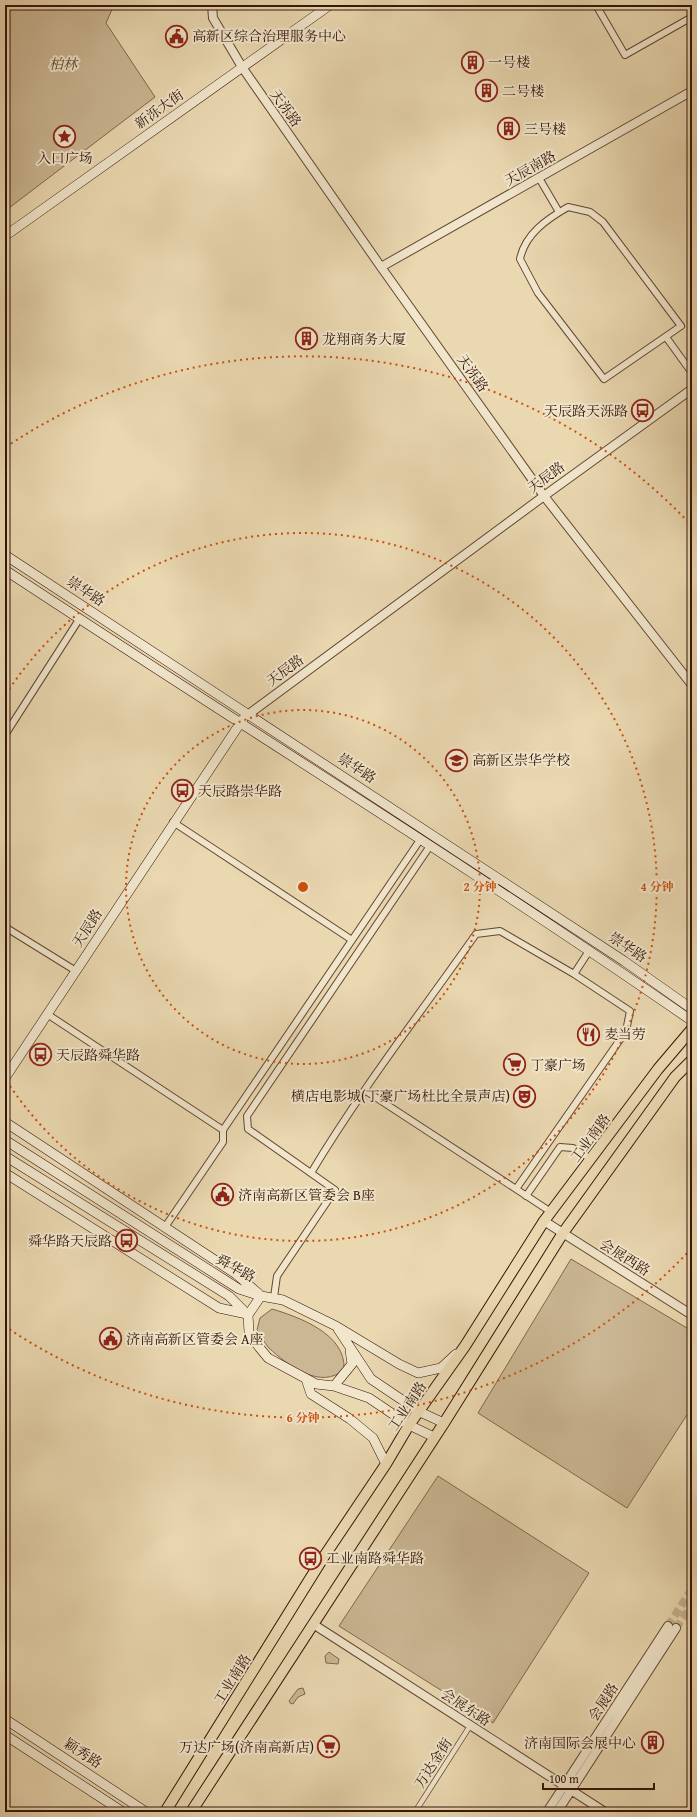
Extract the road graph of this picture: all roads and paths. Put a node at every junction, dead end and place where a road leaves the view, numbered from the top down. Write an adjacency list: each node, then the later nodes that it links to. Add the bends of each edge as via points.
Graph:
1 (212, 5): 7 (street, 天泺路, via 213,18)
2 (330, 5): 7 (main road, 新泺大街)
3 (596, 5): 6 (street, via 625,55)
4 (690, 5): 5 (street)
5 (692, 9)
6 (692, 17)
7 (242, 67): 11 (main road, 新泺大街); 12 (street, 天泺路)
8 (692, 91): 9 (street, 天辰南路)
9 (539, 178): 10 (street); 12 (street, 天辰南路)
10 (559, 212): 13 (street, via 568,207 590,212 603,222 681,326); 13 (street, via 540,224 522,249 520,259 538,293 604,379)
11 (5, 236)
12 (381, 267): 16 (street, 天泺路)
13 (666, 337): 14 (street)
14 (692, 373)
15 (692, 389): 16 (street, 天辰路)
16 (544, 496): 20 (street, 天泺路); 21 (street, 天辰路)
17 (5, 554): 21 (main road, 崇华路)
18 (5, 570): 19 (main road, 崇华路)
19 (80, 618): 22 (main road, 崇华路); 23 (street)
20 (692, 686)
21 (248, 714): 22 (main road, 天辰路); 32 (main road, 崇华路)
22 (240, 722): 24 (main road, 天辰路); 25 (main road, 崇华路)
23 (5, 735)
24 (173, 822): 28 (street); 30 (main road, 天辰路)
25 (420, 840): 26 (main road, 崇华路); 28 (street)
26 (430, 846): 29 (main road, 崇华路); 45 (street, via 248,1116 248,1129)
27 (5, 927): 30 (street)
28 (352, 940): 40 (street)
29 (589, 951): 31 (street); 34 (main road, 崇华路)
30 (76, 971): 33 (main road, 天辰路)
31 (574, 974): 38 (street, via 500,930 476,934); 46 (street, via 630,1011 626,1031)
32 (692, 1008)
33 (47, 1014): 37 (main road, 天辰路); 40 (street)
34 (692, 1021)
35 (692, 1029): 43 (main road, 工业南路, via 658,1069)
36 (692, 1060): 51 (main road, via 675,1077)
37 (5, 1078)
38 (366, 1091): 45 (street, via 326,1147); 46 (street)
39 (5, 1122): 50 (main road)
40 (223, 1130): 50 (street, via 223,1142)
41 (5, 1140): 52 (main road, 舜华路, via 239,1289)
42 (5, 1156): 54 (main road, 舜华路, via 229,1296)
43 (591, 1159): 47 (street, via 573,1148 560,1147); 48 (main road, 工业南路)
44 (5, 1172): 54 (main road, via 219,1308)
45 (311, 1173): 53 (street, via 335,1190 277,1276)
46 (516, 1189): 47 (street)
47 (526, 1196): 48 (street)
48 (551, 1212): 49 (main road, 工业南路)
49 (544, 1221): 51 (street, 会展西路); 57 (main road, 工业南路)
50 (165, 1227): 52 (main road, via 236,1274)
51 (563, 1233): 55 (street, 会展西路); 62 (main road)
52 (261, 1296): 53 (main road, 舜华路); 54 (main road)
53 (274, 1297): 56 (main road, 舜华路)
54 (248, 1315): 59 (main road, via 249,1332 268,1358)
55 (692, 1315)
56 (336, 1326): 57 (main road, 舜华路, via 418,1373 441,1368); 58 (main road)
57 (465, 1346): 61 (main road, 工业南路)
58 (350, 1349): 60 (main road, via 352,1364); 61 (main road, via 371,1379)
59 (306, 1379): 60 (main road, via 316,1384); 65 (main road, via 311,1394 350,1419 373,1438)
60 (334, 1386): 63 (main road, via 369,1398)
61 (420, 1412): 62 (main road); 63 (main road, 工业南路)
62 (444, 1423): 64 (main road)
63 (409, 1425): 64 (main road); 65 (main road, 工业南路)
64 (434, 1436): 66 (main road)
65 (386, 1464): 76 (main road, 工业南路)
66 (313, 1624): 70 (street, 会展东路); 77 (main road)
67 (668, 1626): 72 (street, 会展路)
68 (676, 1628): 73 (street, 会展路)
69 (5, 1719): 75 (main road, 颖秀路)
70 (470, 1726): 72 (street, 会展东路); 78 (street, 万达金街)
71 (5, 1735): 74 (main road, 颖秀路)
72 (564, 1786): 73 (street, 会展东路); 79 (street, 会展路)
73 (572, 1791): 80 (street, 会展路); 81 (street, 会展东路)
74 (123, 1812)
75 (146, 1812)
76 (165, 1812)
77 (191, 1812)
78 (415, 1812)
79 (547, 1812)
80 (558, 1812)
81 (605, 1812)

